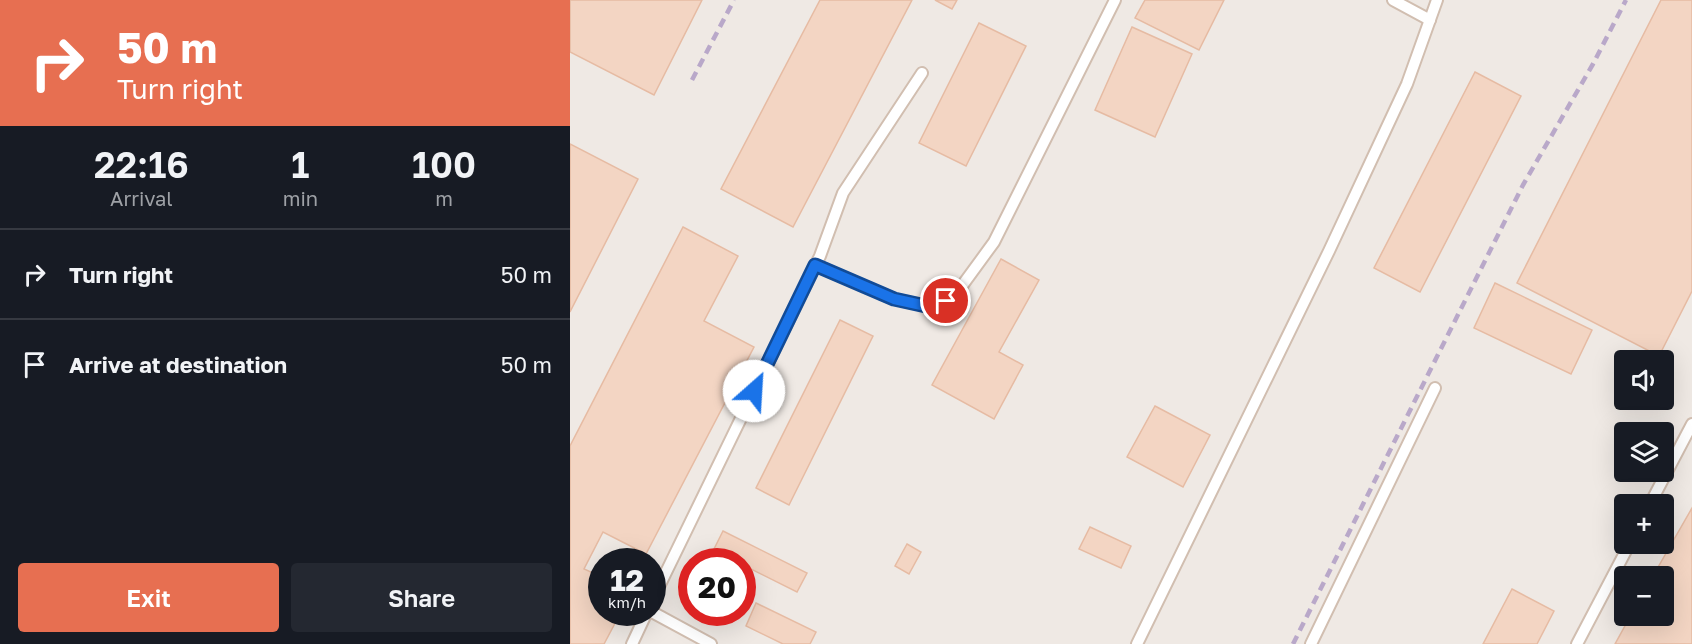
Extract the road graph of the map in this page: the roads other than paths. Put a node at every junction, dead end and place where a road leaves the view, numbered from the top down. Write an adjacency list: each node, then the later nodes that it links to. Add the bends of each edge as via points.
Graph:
1 (1115, 0): 6 (lane, via 994,242 956,294 935,308 894,299)
2 (1393, 0): 4 (lane)
3 (1437, 0): 4 (lane)
4 (1431, 20): 16 (lane, via 1407,84 1339,230)
5 (922, 73): 6 (lane, via 843,193)
6 (815, 265): 11 (lane)
7 (1436, 388): 17 (lane)
8 (1692, 424): 9 (lane)
9 (1655, 494)
10 (1624, 554): 18 (lane)
11 (666, 572)
12 (666, 620): 15 (lane)
13 (640, 626): 14 (lane)
14 (632, 644)
15 (711, 644)
16 (1137, 644)
17 (1311, 644)
18 (1577, 644)

